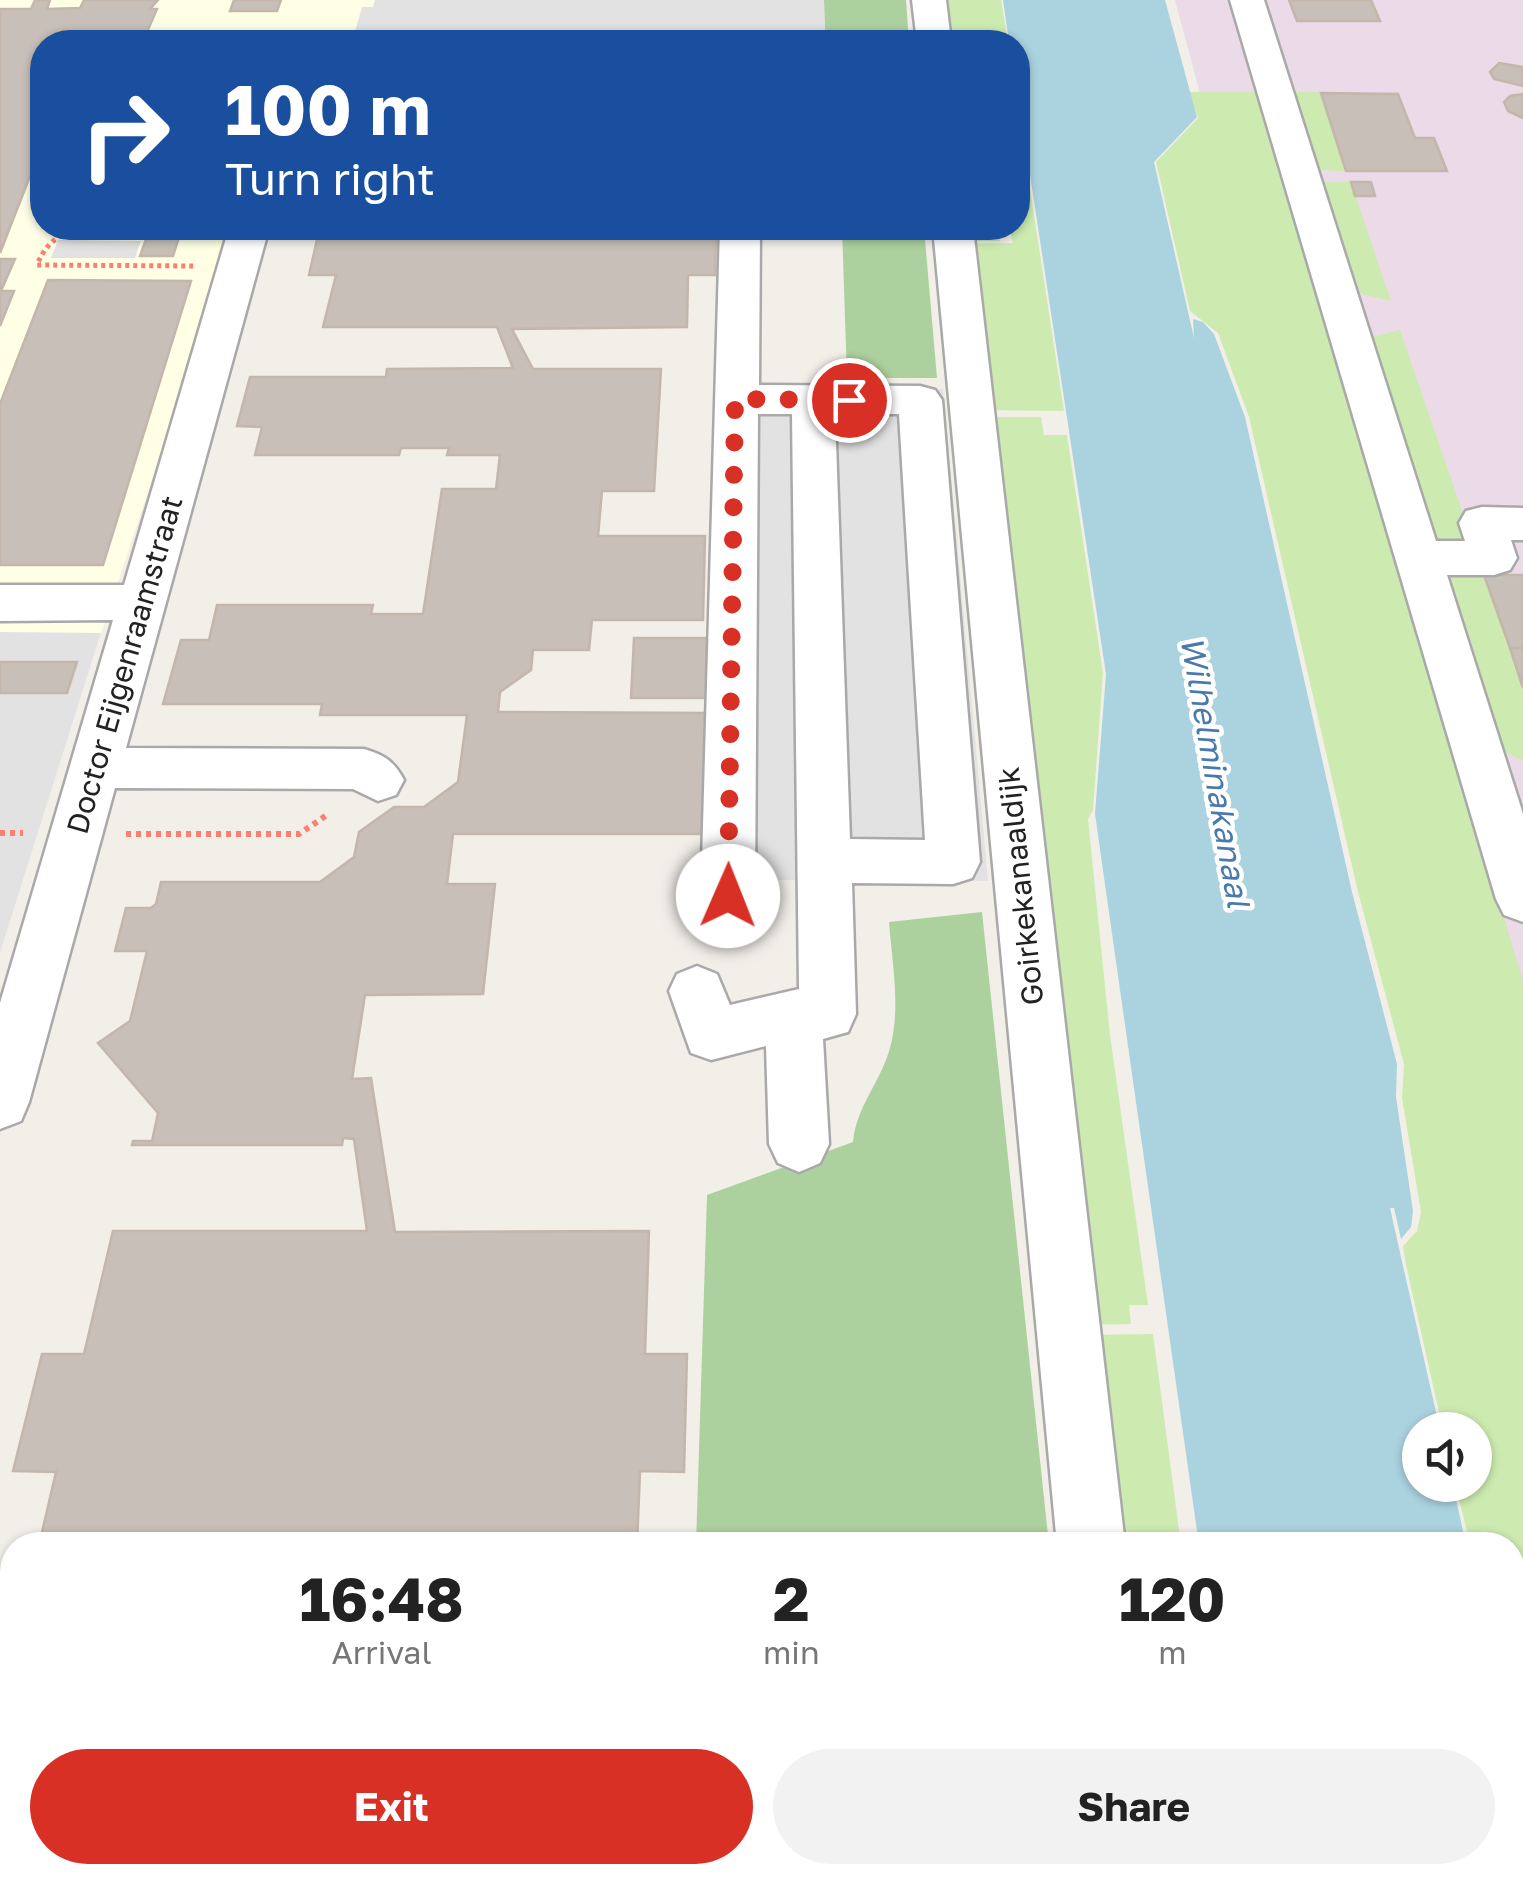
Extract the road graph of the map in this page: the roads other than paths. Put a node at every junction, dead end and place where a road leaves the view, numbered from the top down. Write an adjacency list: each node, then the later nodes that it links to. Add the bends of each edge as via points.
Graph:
1 (929, 0): 3 (street)
2 (1247, 0): 10 (street)
3 (933, 30)
4 (740, 240): 7 (street)
5 (953, 240): 23 (street, Goirkekanaaldijk)
6 (244, 247): 11 (street, Doctor Eijgenraamstraat)
7 (735, 399): 8 (street); 18 (street)
8 (813, 400): 16 (street); 16 (street, via 920,400 953,862)
9 (1523, 524): 10 (street, via 1482,524 1494,558)
10 (1419, 558): 15 (street)
11 (143, 602): 12 (street); 13 (street, Doctor Eijgenraamstraat)
12 (0, 603)
13 (96, 768): 14 (street, via 364,768); 21 (street, Doctor Eijgenraamstraat)
14 (378, 780)
15 (1508, 796): 17 (street)
16 (822, 861): 20 (street, via 828,1014)
17 (1522, 894)
18 (728, 896)
19 (698, 991): 20 (street, via 710,1035)
20 (793, 1014): 22 (street)
21 (0, 1102)
22 (800, 1144)
23 (1089, 1532)

